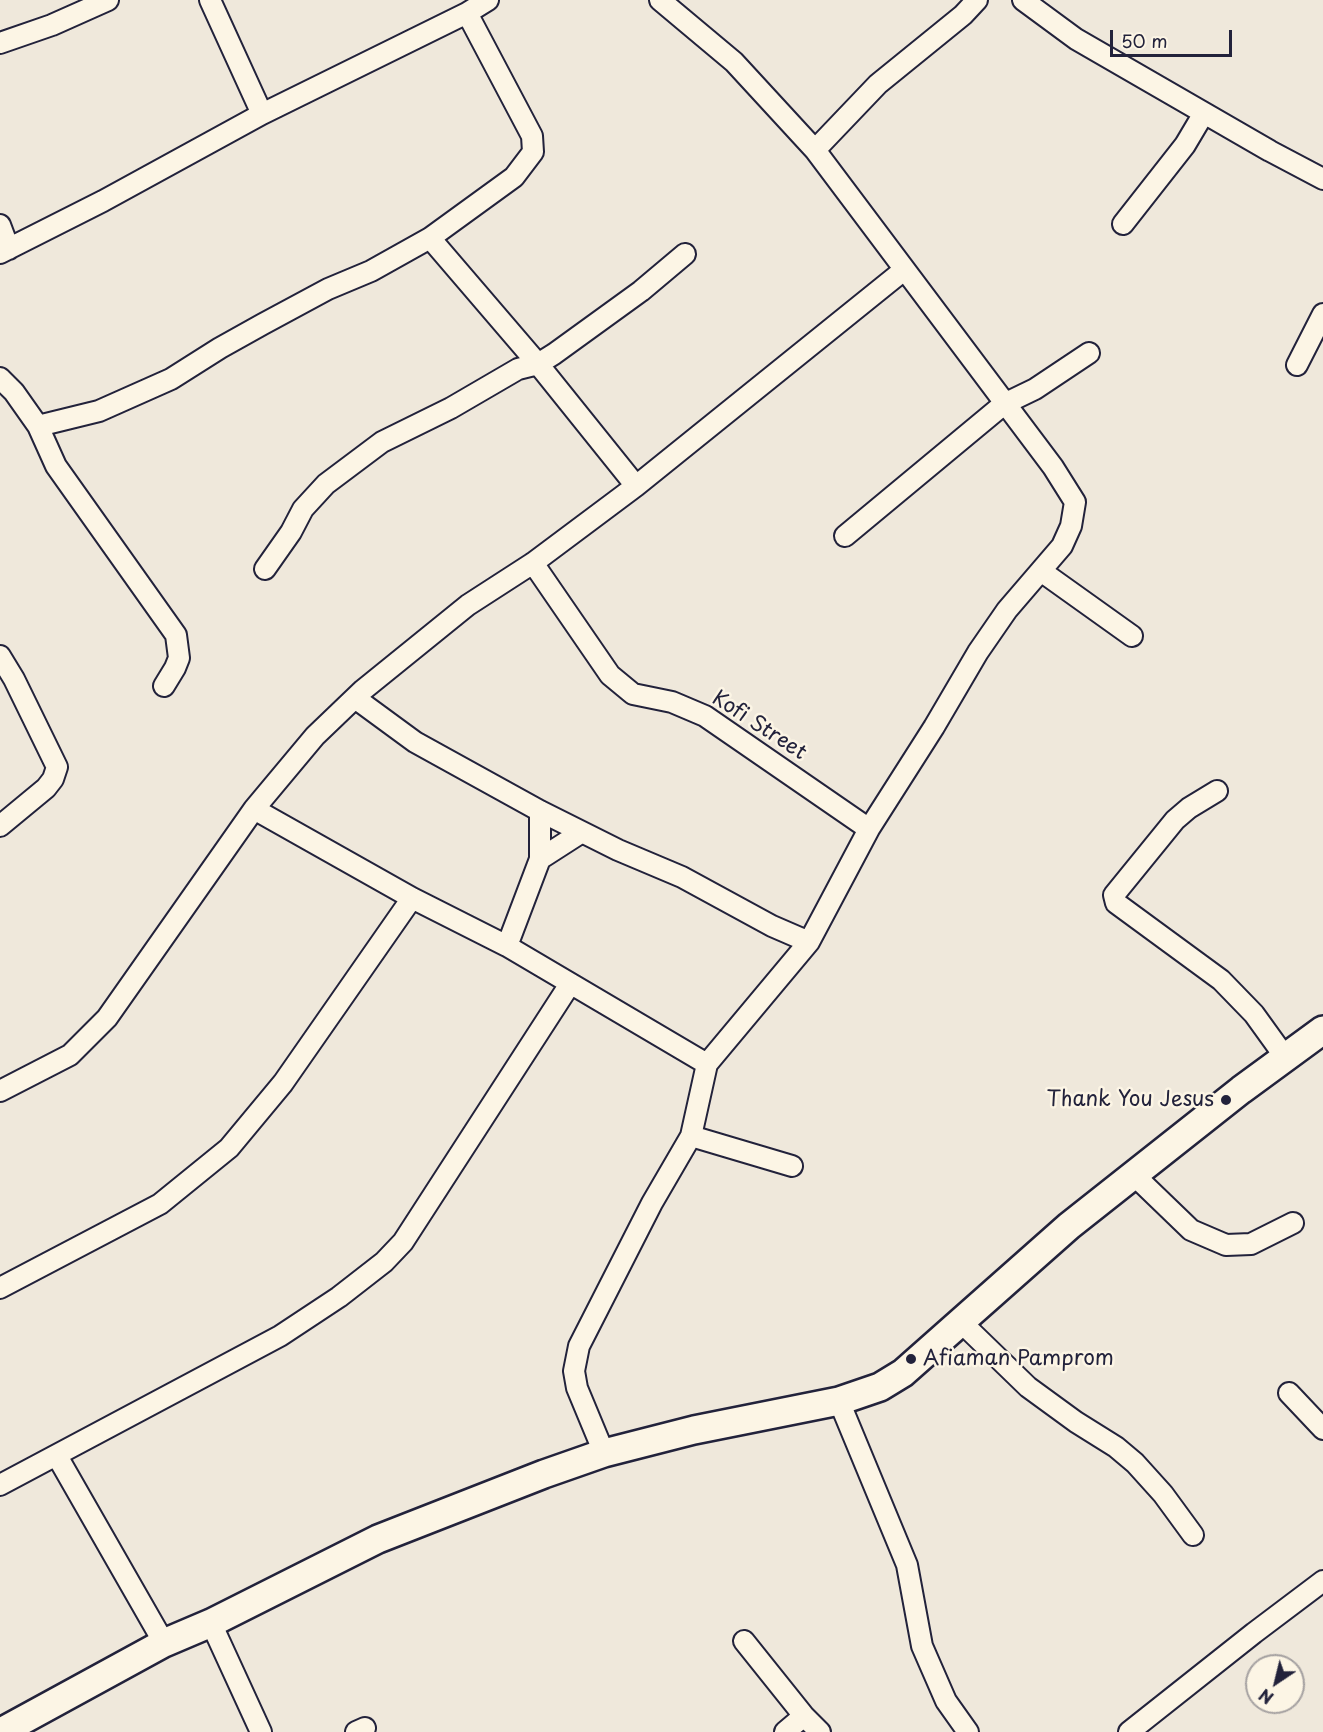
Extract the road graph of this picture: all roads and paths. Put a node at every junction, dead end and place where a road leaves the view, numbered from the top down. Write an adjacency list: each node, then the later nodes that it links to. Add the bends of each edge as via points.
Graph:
1 (108, 0): 7 (street)
2 (210, 0): 11 (street)
3 (488, 0): 8 (street)
4 (977, 0): 12 (street, via 878,84)
5 (1023, 0): 10 (street, via 1076,39)
6 (673, 4): 12 (street, via 734,62)
7 (80, 6): 9 (street)
8 (467, 14): 11 (street); 16 (street, via 532,136 533,152 514,177)
9 (0, 43)
10 (1204, 113): 13 (street); 14 (street, via 1185,145)
11 (262, 114): 17 (street)
12 (815, 150): 19 (street)
13 (1323, 179)
14 (1123, 224)
15 (0, 225): 17 (street)
16 (430, 238): 22 (street); 26 (street, via 263,324 171,379 99,411)
17 (4, 251)
18 (685, 254): 22 (street, via 641,291)
19 (904, 270): 25 (street); 27 (street)
20 (1323, 314): 23 (street)
21 (1089, 353): 25 (street)
22 (538, 364): 27 (street); 30 (street, via 518,369 382,442 313,496)
23 (1297, 365)
24 (0, 378): 26 (street)
25 (1004, 404): 28 (street); 31 (street, via 1053,467 1074,502 1071,526 1062,546)
26 (38, 426): 34 (street, via 56,466 176,635 179,658)
27 (636, 486): 29 (street)
28 (845, 536)
29 (533, 563): 35 (street, via 468,605); 40 (street, Kofi Street, via 609,675 633,694 672,702 705,716)
30 (265, 569)
31 (1041, 571): 32 (street); 40 (street, via 978,652)
32 (1132, 636)
33 (0, 656): 39 (street, via 57,767 46,788)
34 (164, 686)
35 (355, 698): 37 (street, via 315,736); 38 (street, via 415,742)
36 (1217, 791): 48 (street, via 1175,820 1114,895 1116,903 1221,980 1254,1014)
37 (254, 809): 43 (street); 50 (street, via 107,1018 70,1054)
38 (540, 811): 41 (street); 42 (street)
39 (0, 826)
40 (868, 829): 44 (street)
41 (582, 832): 42 (street); 44 (street, via 682,877)
42 (540, 859): 45 (street)
43 (412, 898): 45 (street); 55 (street, via 283,1083 229,1148 160,1204)
44 (809, 942): 49 (street)
45 (507, 946): 46 (street)
46 (570, 984): 49 (street); 61 (street, via 403,1242 384,1262 280,1336)
47 (1323, 1030): 48 (street)
48 (1285, 1057): 53 (street)
49 (707, 1064): 51 (street)
50 (0, 1091)
51 (691, 1136): 52 (street); 60 (street, via 579,1346 574,1371 577,1388)
52 (792, 1166)
53 (1134, 1175): 54 (street, via 1191,1230 1226,1245 1251,1244); 56 (street, via 1069,1226)
54 (1293, 1223)
55 (0, 1288)
56 (961, 1322): 58 (street, via 903,1373 880,1387); 63 (street, via 1028,1387 1135,1463)
57 (1288, 1393): 59 (street)
58 (839, 1401): 60 (street, via 694,1430); 73 (street, via 907,1565 922,1646 946,1701)
59 (1323, 1429)
60 (604, 1453): 65 (street, via 378,1539)
61 (57, 1456): 62 (street); 67 (street)
62 (0, 1485)
63 (1192, 1535)
64 (1323, 1581): 74 (street)
65 (211, 1623): 67 (street); 70 (street)
66 (744, 1641): 68 (street)
67 (164, 1643): 69 (street)
68 (804, 1716): 71 (street); 72 (street)
69 (1, 1732)
70 (261, 1732)
71 (785, 1732)
72 (820, 1732)
73 (968, 1732)
74 (1129, 1732)

